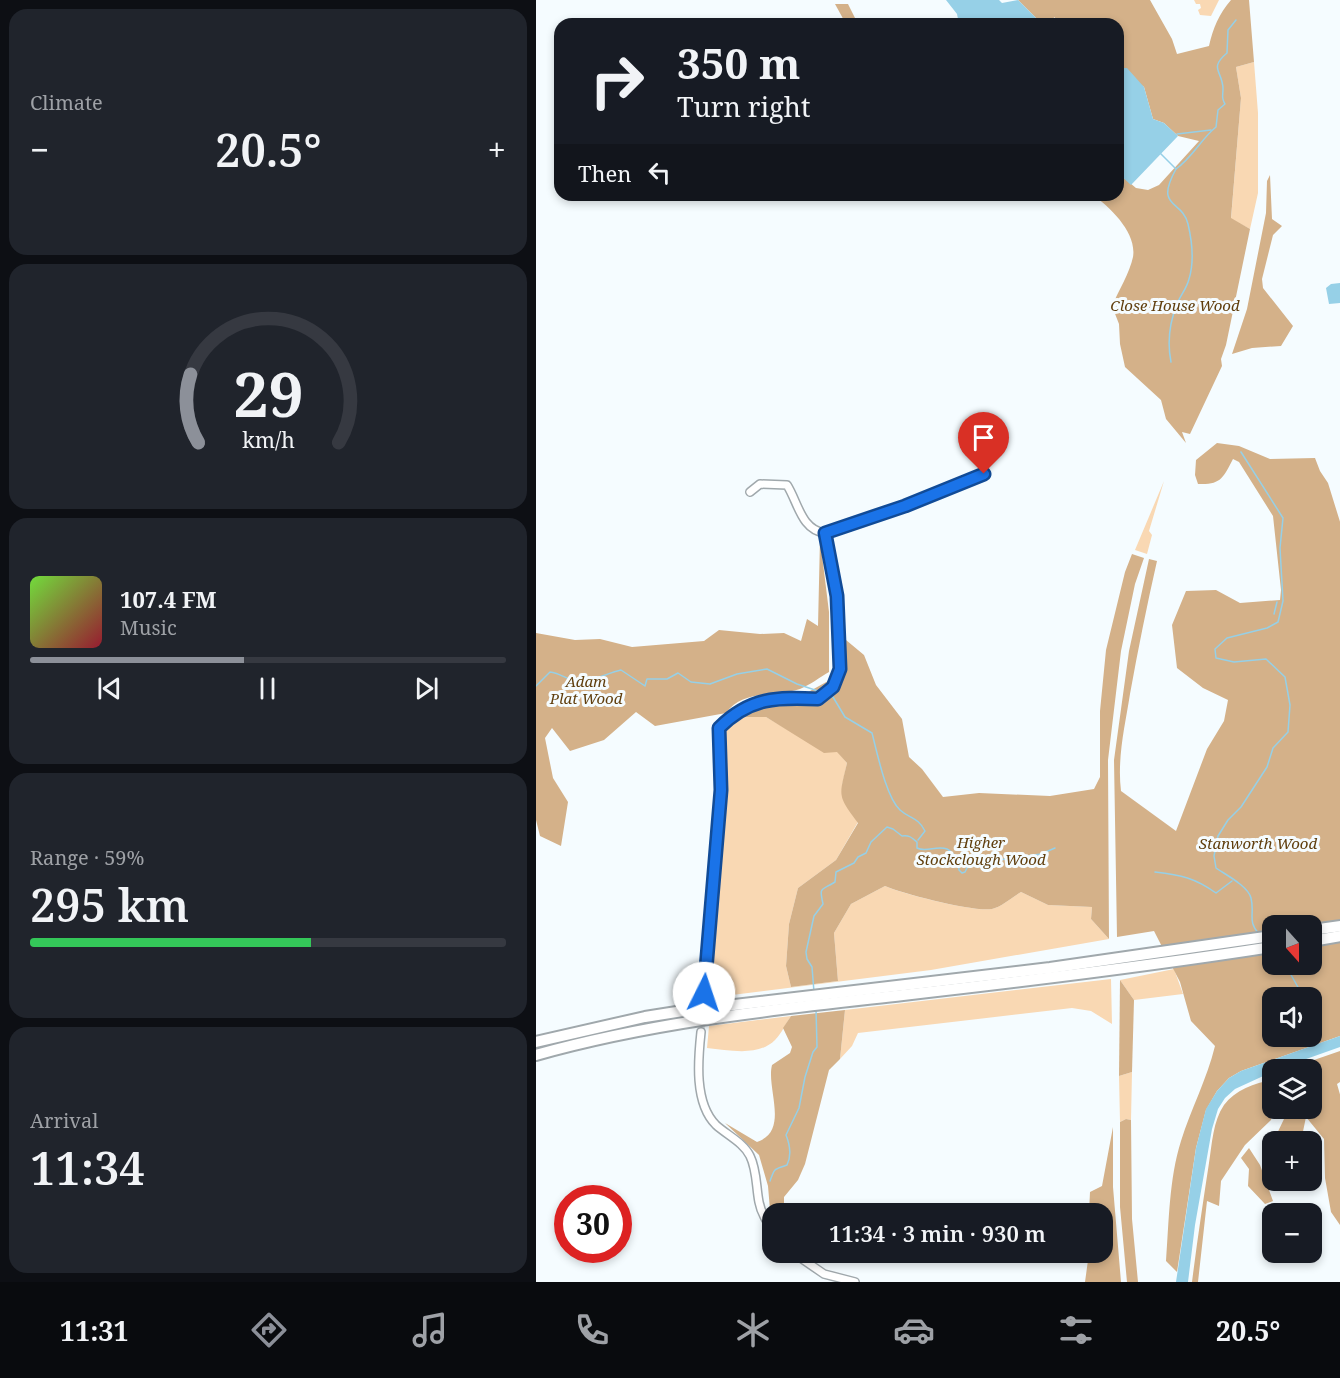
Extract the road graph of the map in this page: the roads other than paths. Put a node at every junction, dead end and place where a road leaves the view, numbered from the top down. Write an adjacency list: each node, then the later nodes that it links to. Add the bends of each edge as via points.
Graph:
1 (984, 474): 3 (street)
2 (750, 492): 3 (street, via 760,483 787,485 805,522)
3 (825, 533): 12 (street, via 837,596 840,669 833,687 818,699 766,699 719,728 721,790)
4 (1340, 926): 5 (highway)
5 (1322, 929)
6 (1340, 936): 8 (highway)
7 (1262, 938): 10 (highway)
8 (1322, 939)
9 (1262, 948): 10 (highway)
10 (1162, 958): 14 (highway, via 1048,979)
11 (685, 975): 12 (street)
12 (705, 977): 13 (street)
13 (704, 993)
14 (760, 1006): 16 (highway, via 645,1017); 17 (highway)
15 (701, 1032): 18 (street, via 699,1066 705,1107 714,1124 749,1154)
16 (536, 1042)
17 (536, 1055)
18 (762, 1213)
19 (808, 1263): 20 (street, via 824,1274)
20 (855, 1282)

